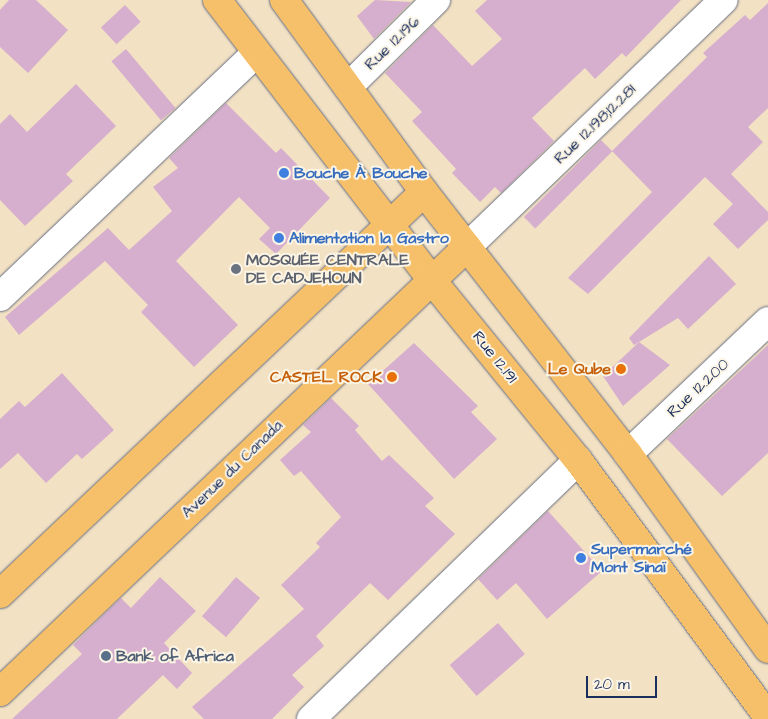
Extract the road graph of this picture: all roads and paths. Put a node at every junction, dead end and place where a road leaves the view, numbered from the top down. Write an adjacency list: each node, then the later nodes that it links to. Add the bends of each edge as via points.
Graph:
1 (217, 0): 5 (main road, Rue 12.191)
2 (284, 0): 6 (main road)
3 (436, 0): 6 (street, Rue 12.196)
4 (724, 0): 9 (street, Rue 12.198;12.281)
5 (256, 54): 8 (main road, Rue 12.191); 11 (street)
6 (348, 87): 7 (main road)
7 (424, 192): 8 (main road); 9 (main road)
8 (390, 223): 10 (main road, Rue 12.191); 15 (main road)
9 (467, 247): 10 (main road, Avenue du Canada); 13 (main road)
10 (430, 278): 14 (main road, Rue 12.191); 17 (main road, Avenue du Canada)
11 (0, 297)
12 (768, 321): 13 (street, Rue 12.200)
13 (628, 454): 16 (main road)
14 (578, 460): 18 (main road, Rue 12.191); 19 (street)
15 (0, 594)
16 (768, 649)
17 (0, 692)
18 (768, 718)
19 (311, 719)

